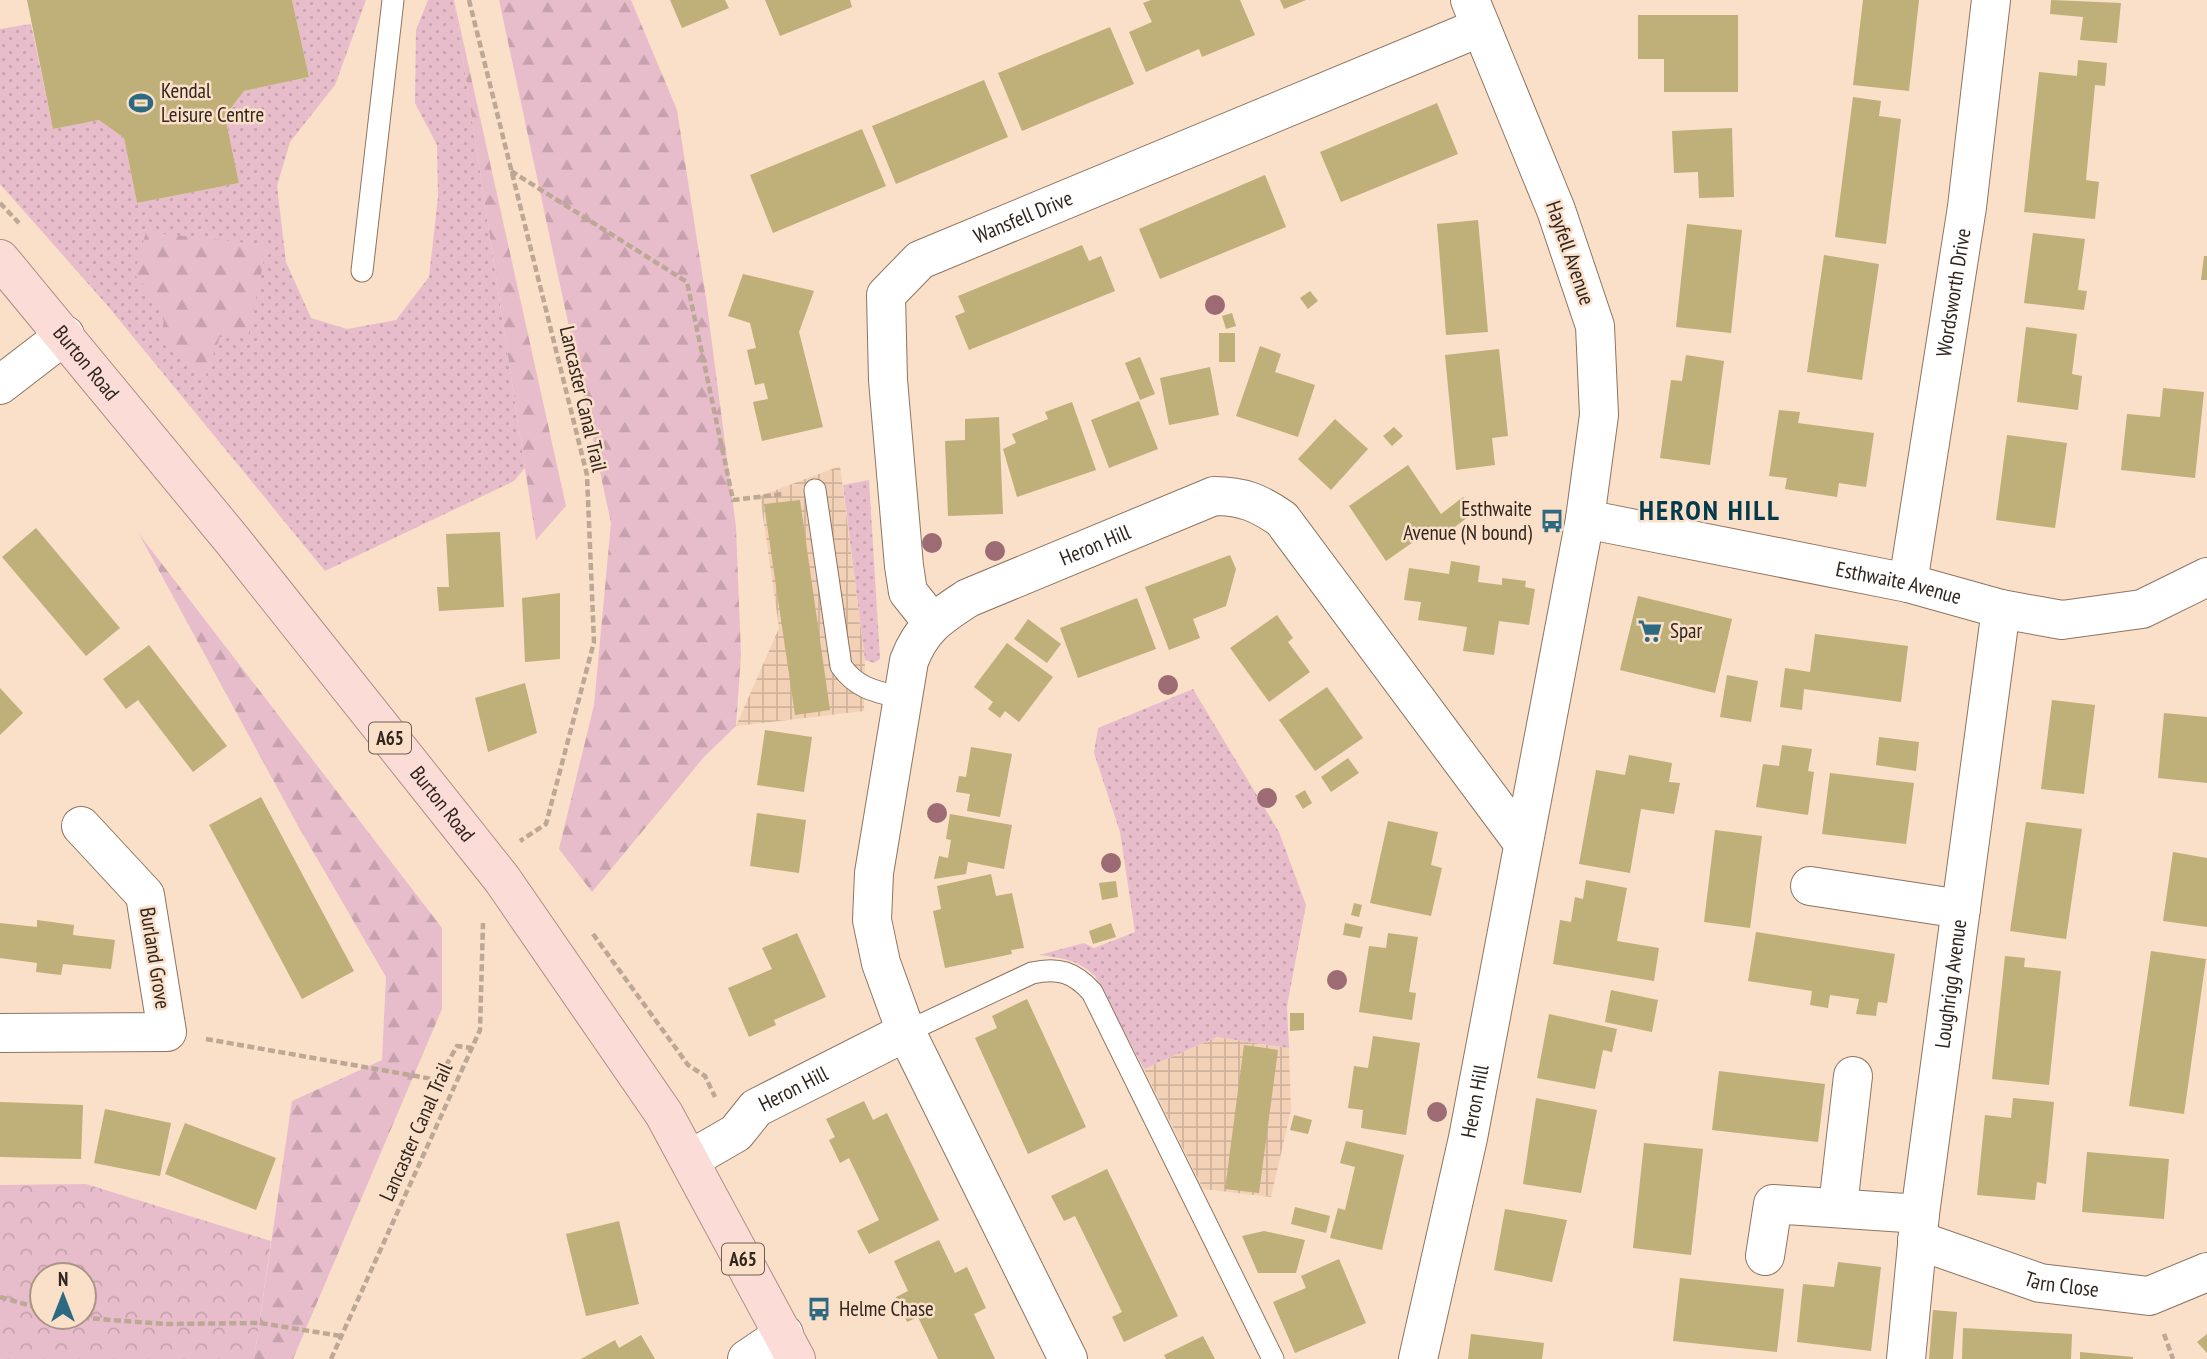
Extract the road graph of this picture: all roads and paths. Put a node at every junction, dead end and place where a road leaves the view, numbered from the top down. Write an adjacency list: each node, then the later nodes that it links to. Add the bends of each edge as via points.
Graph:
1 (393, 0): 7 (lane)
2 (469, 0): 5 (path, Lancaster Canal Trail)
3 (1991, 0): 13 (street, Wordsworth Drive, via 1967,207)
4 (1476, 13): 11 (street, Hayfell Avenue, via 1556,210 1595,326 1600,415); 15 (street, Wansfell Drive, via 920,260 886,295 889,394 904,566 908,592)
5 (511, 171): 10 (path, via 687,282 733,499); 18 (path, Lancaster Canal Trail, via 587,475 594,642 546,824)
6 (0, 259): 8 (main road, Burton Road / A65)
7 (362, 271)
8 (65, 335): 9 (street); 28 (main road, Burton Road / A65, via 502,879)
9 (0, 385)
10 (815, 490): 16 (lane, via 841,666 851,681)
11 (1585, 519): 13 (street, Esthwaite Avenue); 19 (street, Heron Hill)
12 (2207, 577): 14 (street, Esthwaite Avenue, via 2143,609 2062,620)
13 (1908, 583): 14 (street, Esthwaite Avenue)
14 (2001, 609): 21 (street, Loughrigg Avenue)
15 (932, 622): 16 (street, Heron Hill, via 917,640); 19 (street, Heron Hill, via 968,598 1214,496 1258,502 1282,519)
16 (903, 698): 24 (street, Heron Hill, via 874,873 872,920 881,963)
17 (81, 826): 23 (street, Burland Grove, via 145,895)
18 (523, 839)
19 (1523, 843): 42 (street, Heron Hill, via 1468,1138)
20 (1810, 886): 21 (street)
21 (1961, 909): 30 (street, Loughrigg Avenue)
22 (489, 918): 26 (path, Lancaster Canal Trail, via 483,922 480,1030)
23 (167, 1032): 25 (street, Burland Grove); 26 (path, via 438,1080 457,1046)
24 (906, 1032): 28 (street, Heron Hill, via 756,1108 736,1133); 40 (street, Heron Hill); 41 (lane, via 1032,973 1068,972 1083,982 1092,992)
25 (0, 1033)
26 (472, 1048): 36 (path, Lancaster Canal Trail)
27 (1853, 1076): 29 (street)
28 (691, 1159): 37 (main road, Burton Road / A65)
29 (1838, 1206): 30 (street, Tarn Close); 31 (street, Tarn Close, via 1773,1203)
30 (1919, 1227): 32 (street, Tarn Close, via 2040,1283 2149,1296); 43 (street, Loughrigg Avenue)
31 (1765, 1256)
32 (2207, 1272)
33 (0, 1297): 34 (path)
34 (28, 1305)
35 (98, 1319): 36 (path, via 260,1323)
36 (341, 1336): 38 (path, Lancaster Canal Trail)
37 (790, 1347): 39 (street)
38 (331, 1359)
39 (747, 1359)
40 (1068, 1359)
41 (1273, 1359)
42 (1418, 1359)
43 (1906, 1359)

